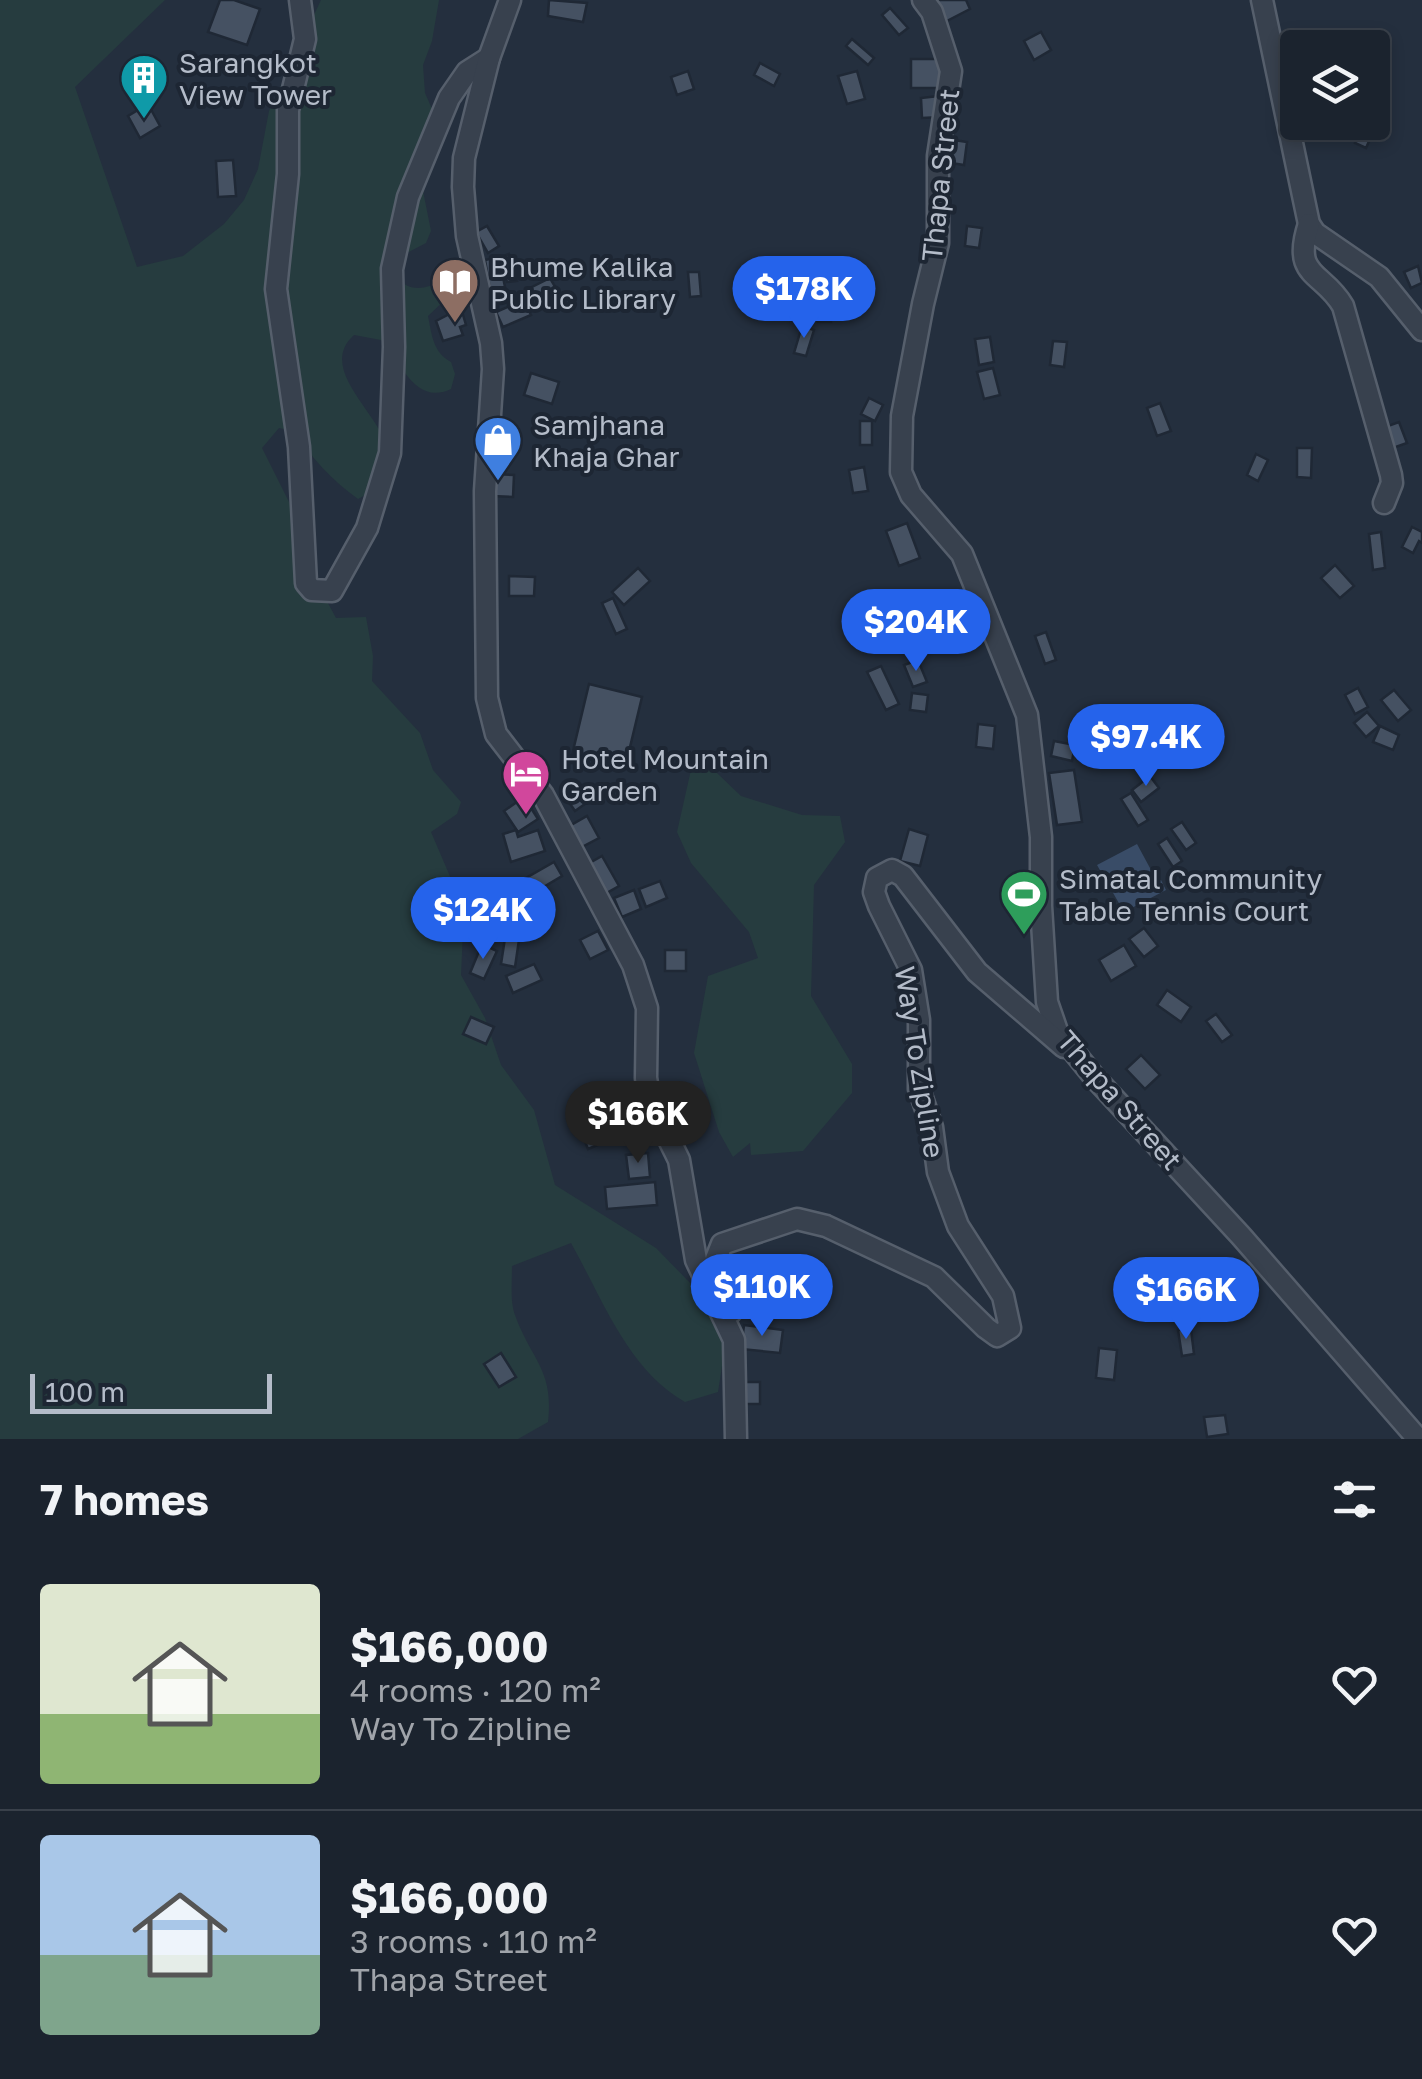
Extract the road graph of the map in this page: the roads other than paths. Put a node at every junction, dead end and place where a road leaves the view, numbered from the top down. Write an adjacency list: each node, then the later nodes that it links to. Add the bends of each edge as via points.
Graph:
1 (300, 0): 5 (street, via 305,40 288,110 276,289 299,447 306,582 312,590 332,590 379,496 390,454 392,269 408,196 449,98 467,72)
2 (510, 0): 5 (street)
3 (923, 0): 9 (street, Thapa Street, via 951,71 938,156 938,243 902,416 901,472 911,495 962,554 1027,715 1041,837 1047,1002)
4 (1262, 0): 6 (street)
5 (488, 58): 10 (street, via 462,187 494,369 485,491 491,720 543,795 633,965 647,1008 650,1101 679,1160 696,1260)
6 (1309, 224): 7 (street, via 1379,277); 8 (street, via 1303,252 1309,270 1343,306 1391,475)
7 (1422, 330)
8 (1384, 502)
9 (1078, 1057): 10 (street, Way To Zipline, via 977,972 903,876 892,870 877,878 879,906 911,970 919,1088 938,1172 958,1226 1003,1296 1010,1328 997,1336 934,1277 796,1218 722,1244 716,1259); 12 (street, Thapa Street)
10 (734, 1340): 11 (street)
11 (736, 1439)
12 (1418, 1439)

